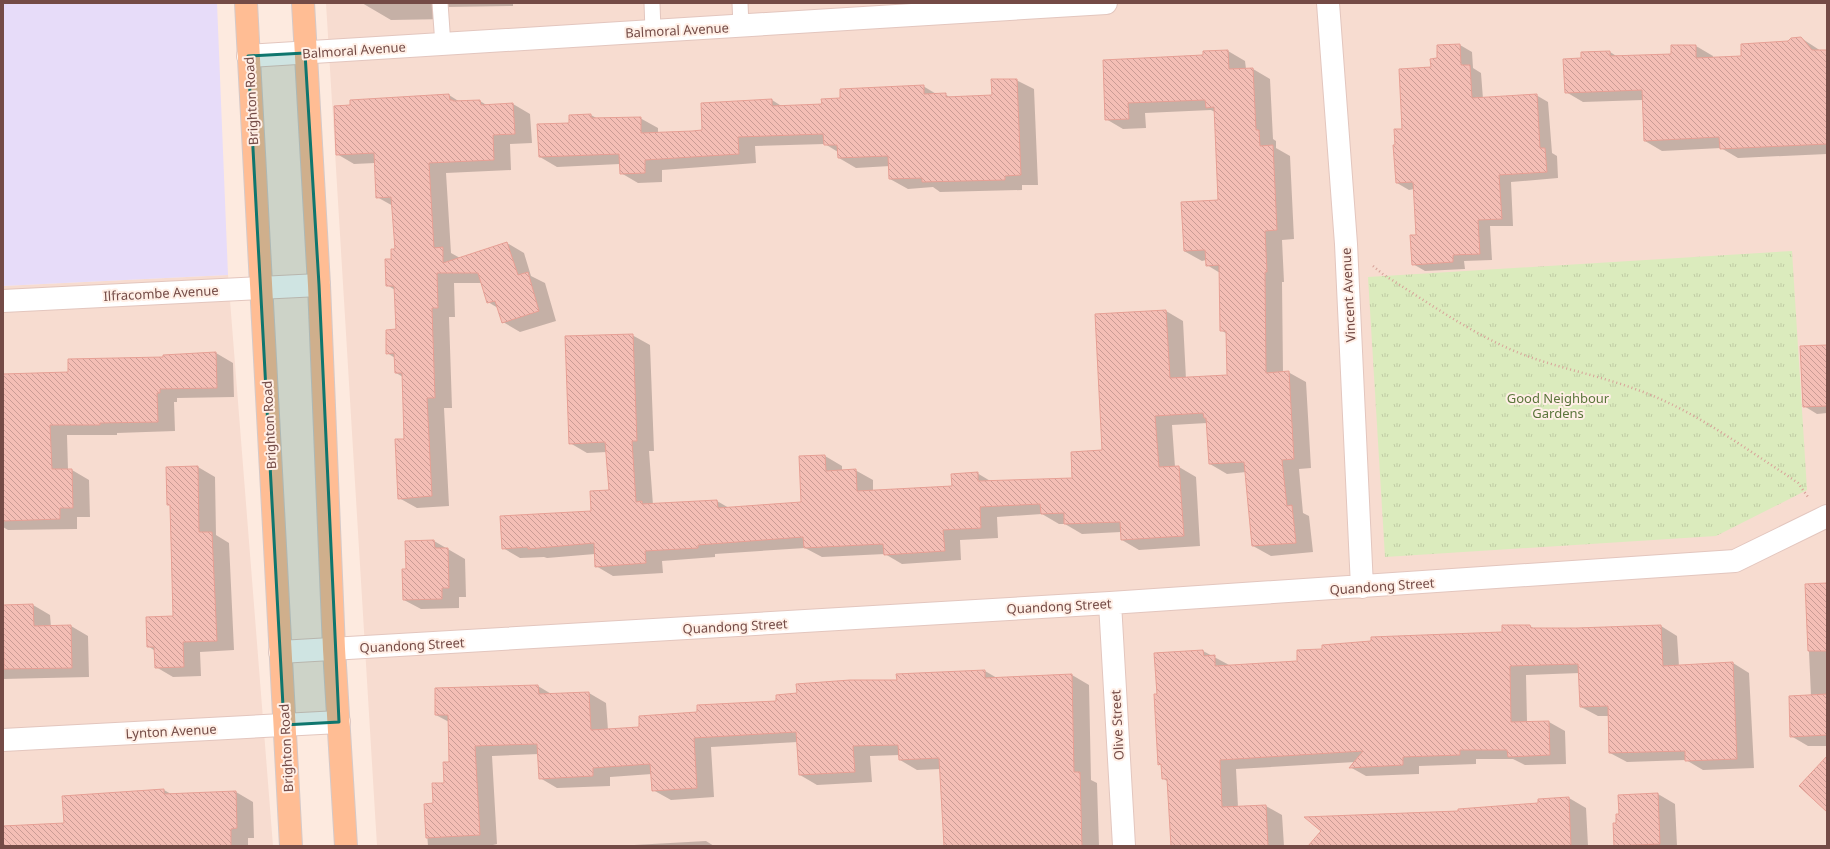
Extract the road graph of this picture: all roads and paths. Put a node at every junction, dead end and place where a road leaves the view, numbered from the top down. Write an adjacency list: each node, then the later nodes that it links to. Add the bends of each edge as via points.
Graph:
1 (246, 3): 12 (main road, Brighton Road)
2 (302, 3): 11 (main road)
3 (440, 3): 10 (lane)
4 (652, 3): 9 (lane)
5 (740, 3): 8 (lane)
6 (1106, 3): 8 (street, Balmoral Avenue)
7 (1328, 3): 13 (street, Vincent Avenue)
8 (741, 26): 9 (street, Balmoral Avenue)
9 (653, 31): 10 (street, Balmoral Avenue)
10 (443, 44): 11 (street, Balmoral Avenue)
11 (306, 53): 12 (street, Balmoral Avenue); 14 (main road)
12 (248, 56): 15 (main road, Brighton Road)
13 (1346, 244): 17 (path, via 1384,275 1491,340 1537,359 1635,389 1672,404 1798,483); 18 (street, Vincent Avenue)
14 (319, 285): 15 (street, Ilfracombe Avenue); 20 (main road)
15 (262, 289): 16 (street, Ilfracombe Avenue); 21 (main road, Brighton Road)
16 (3, 301)
17 (1825, 517): 18 (street, Quandong Street, via 1735,561)
18 (1362, 587): 19 (street, Quandong Street)
19 (1110, 603): 20 (street, Quandong Street); 27 (street, Olive Street)
20 (334, 649): 21 (street, Quandong Street); 22 (main road)
21 (280, 652): 23 (main road, Brighton Road)
22 (339, 722): 23 (street, Lynton Avenue); 26 (main road)
23 (284, 724): 24 (street, Lynton Avenue); 25 (main road, Brighton Road)
24 (3, 740)
25 (292, 846)
26 (346, 846)
27 (1124, 846)

